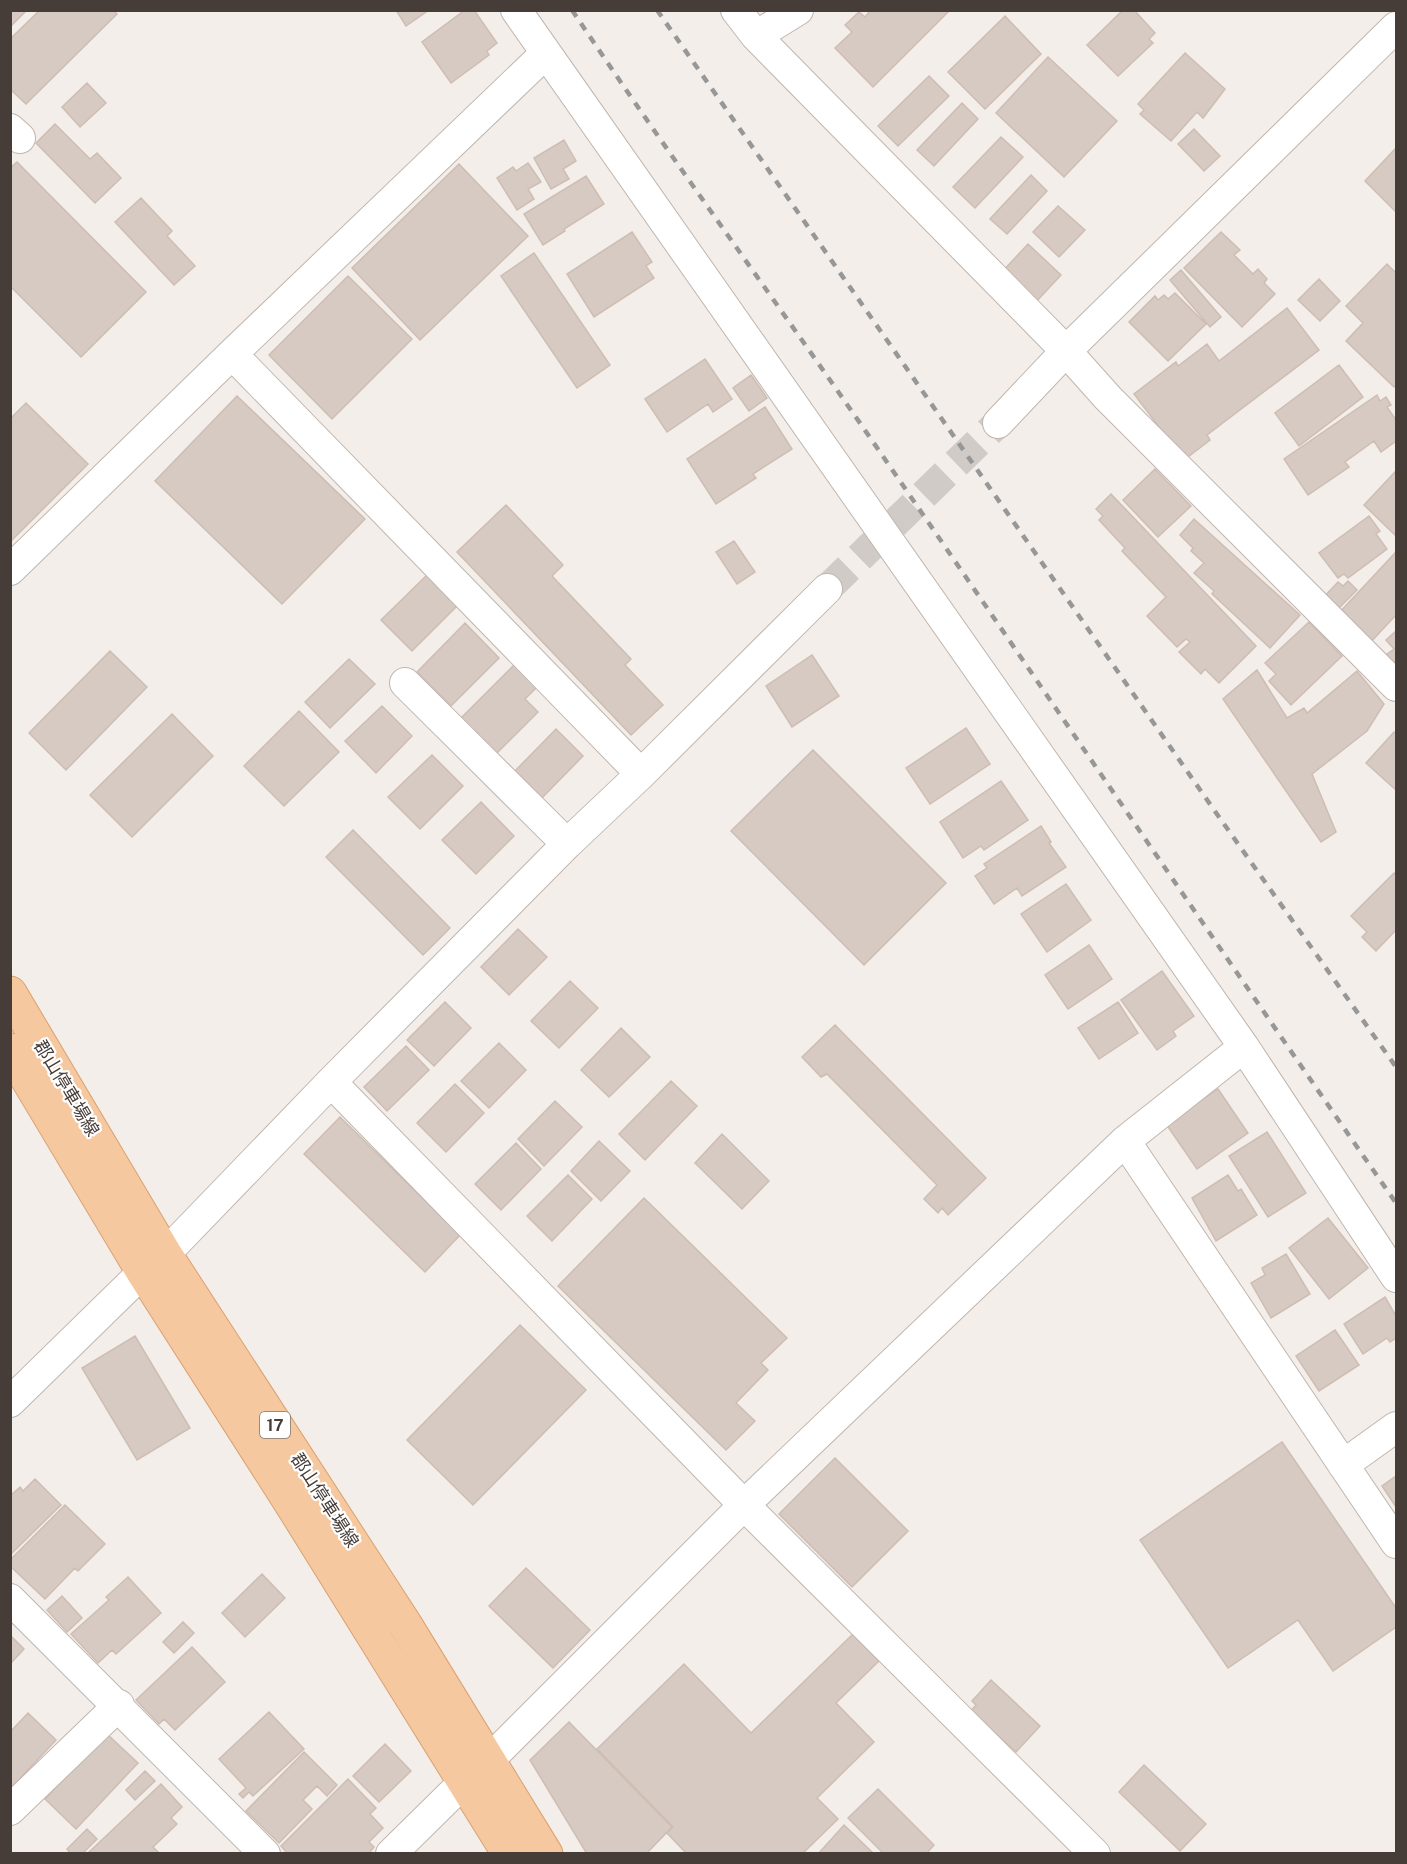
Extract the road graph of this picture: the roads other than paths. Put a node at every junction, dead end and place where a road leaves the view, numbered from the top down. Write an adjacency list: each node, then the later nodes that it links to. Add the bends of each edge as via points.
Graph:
1 (516, 10): 6 (street)
2 (736, 10): 5 (street)
3 (798, 10): 5 (street)
4 (1396, 27): 7 (street)
5 (756, 36): 7 (street)
6 (545, 54): 8 (street); 17 (street)
7 (1066, 351): 9 (street); 13 (street)
8 (232, 354): 10 (street); 14 (street)
9 (998, 423)
10 (10, 570)
11 (827, 589): 14 (street)
12 (405, 683): 15 (street)
13 (1396, 687)
14 (641, 774): 15 (street)
15 (567, 844): 19 (street)
16 (10, 993): 21 (main road, 郡山停車場線 / 17)
17 (1244, 1047): 20 (street); 22 (street)
18 (10, 1050): 21 (main road, 郡山停車場線 / 17)
19 (331, 1082): 21 (street); 26 (street)
20 (1125, 1141): 25 (street); 26 (street)
21 (154, 1263): 23 (street); 30 (main road, 郡山停車場線 / 17, via 292,1505)
22 (1396, 1277)
23 (10, 1402)
24 (1396, 1427): 25 (street)
25 (1343, 1465): 27 (street)
26 (744, 1505): 30 (street); 36 (street)
27 (1396, 1543)
28 (10, 1599): 29 (street)
29 (119, 1705): 31 (street); 32 (street)
30 (476, 1772): 33 (street); 34 (main road, 郡山停車場線 / 17); 35 (main road, 郡山停車場線 / 17)
31 (10, 1810)
32 (265, 1854)
33 (391, 1854)
34 (509, 1854)
35 (546, 1854)
36 (1095, 1854)

